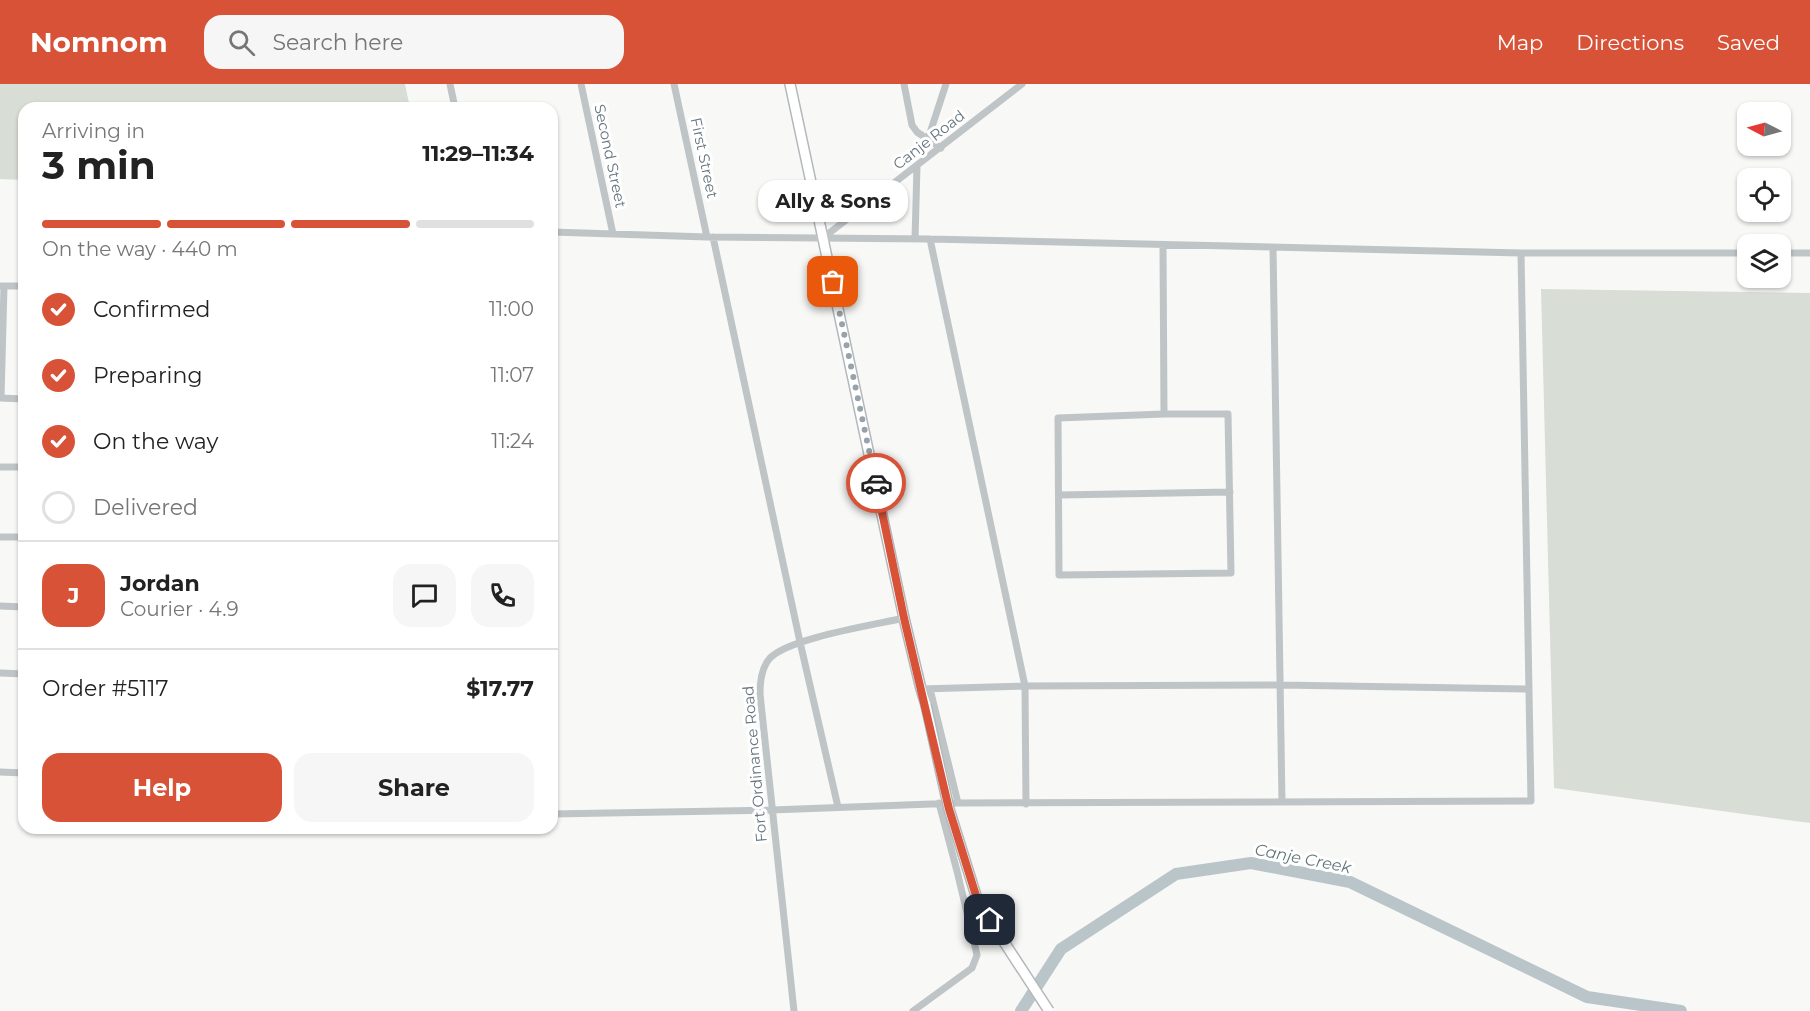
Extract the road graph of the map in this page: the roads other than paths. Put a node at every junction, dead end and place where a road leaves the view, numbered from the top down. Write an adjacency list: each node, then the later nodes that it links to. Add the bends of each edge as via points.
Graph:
1 (450, 84): 8 (street)
2 (581, 84): 13 (street, Second Street)
3 (674, 84): 14 (street, First Street)
4 (790, 84): 15 (main road)
5 (903, 84): 9 (street, via 912,125)
6 (946, 84): 9 (street)
7 (1022, 84): 10 (street, Canje Road)
8 (454, 102)
9 (928, 139): 10 (street)
10 (941, 148): 11 (street, Canje Road)
11 (918, 166): 15 (street, Canje Road); 16 (street)
12 (558, 232): 13 (street)
13 (613, 234): 14 (street)
14 (710, 237): 15 (street); 38 (street, First Street)
15 (824, 237): 16 (street); 37 (main road)
16 (915, 239): 17 (street)
17 (930, 239): 18 (street); 42 (street)
18 (1163, 246): 19 (street); 28 (street)
19 (1273, 248): 20 (street); 41 (street)
20 (1521, 253): 21 (street); 44 (street)
21 (1737, 253)
22 (1791, 253): 23 (street)
23 (1810, 253)
24 (2, 286): 25 (street); 26 (street)
25 (18, 286)
26 (1, 398): 27 (street)
27 (18, 399)
28 (1164, 414): 31 (street, via 1228,414); 32 (street, via 1058,418)
29 (0, 466): 30 (street)
30 (18, 467)
31 (1230, 492): 32 (street); 32 (street, via 1231,573 1059,575)
32 (1059, 495)
33 (0, 537): 34 (street)
34 (18, 537)
35 (0, 606): 36 (street)
36 (18, 607)
37 (904, 618): 38 (street, Fort Ordinance Road); 43 (main road)
38 (800, 642): 51 (street, First Street); 52 (street, Fort Ordinance Road, via 769,659 760,676)
39 (0, 673): 40 (street)
40 (18, 674)
41 (1280, 685): 42 (street); 44 (street); 48 (street)
42 (1025, 686): 43 (street); 50 (street)
43 (925, 689): 47 (street); 56 (main road, bridge, via 949,809 978,902)
44 (1529, 689): 48 (street, via 1531,801)
45 (0, 772): 46 (street)
46 (18, 773)
47 (958, 802): 49 (street); 50 (street)
48 (1282, 802): 50 (street)
49 (939, 803): 51 (street); 55 (street, via 977,956 972,968)
50 (1026, 804)
51 (838, 807): 52 (street)
52 (772, 810): 53 (street); 54 (street, Fort Ordinance Road)
53 (558, 814)
54 (794, 1011)
55 (913, 1011)
56 (1049, 1011)

